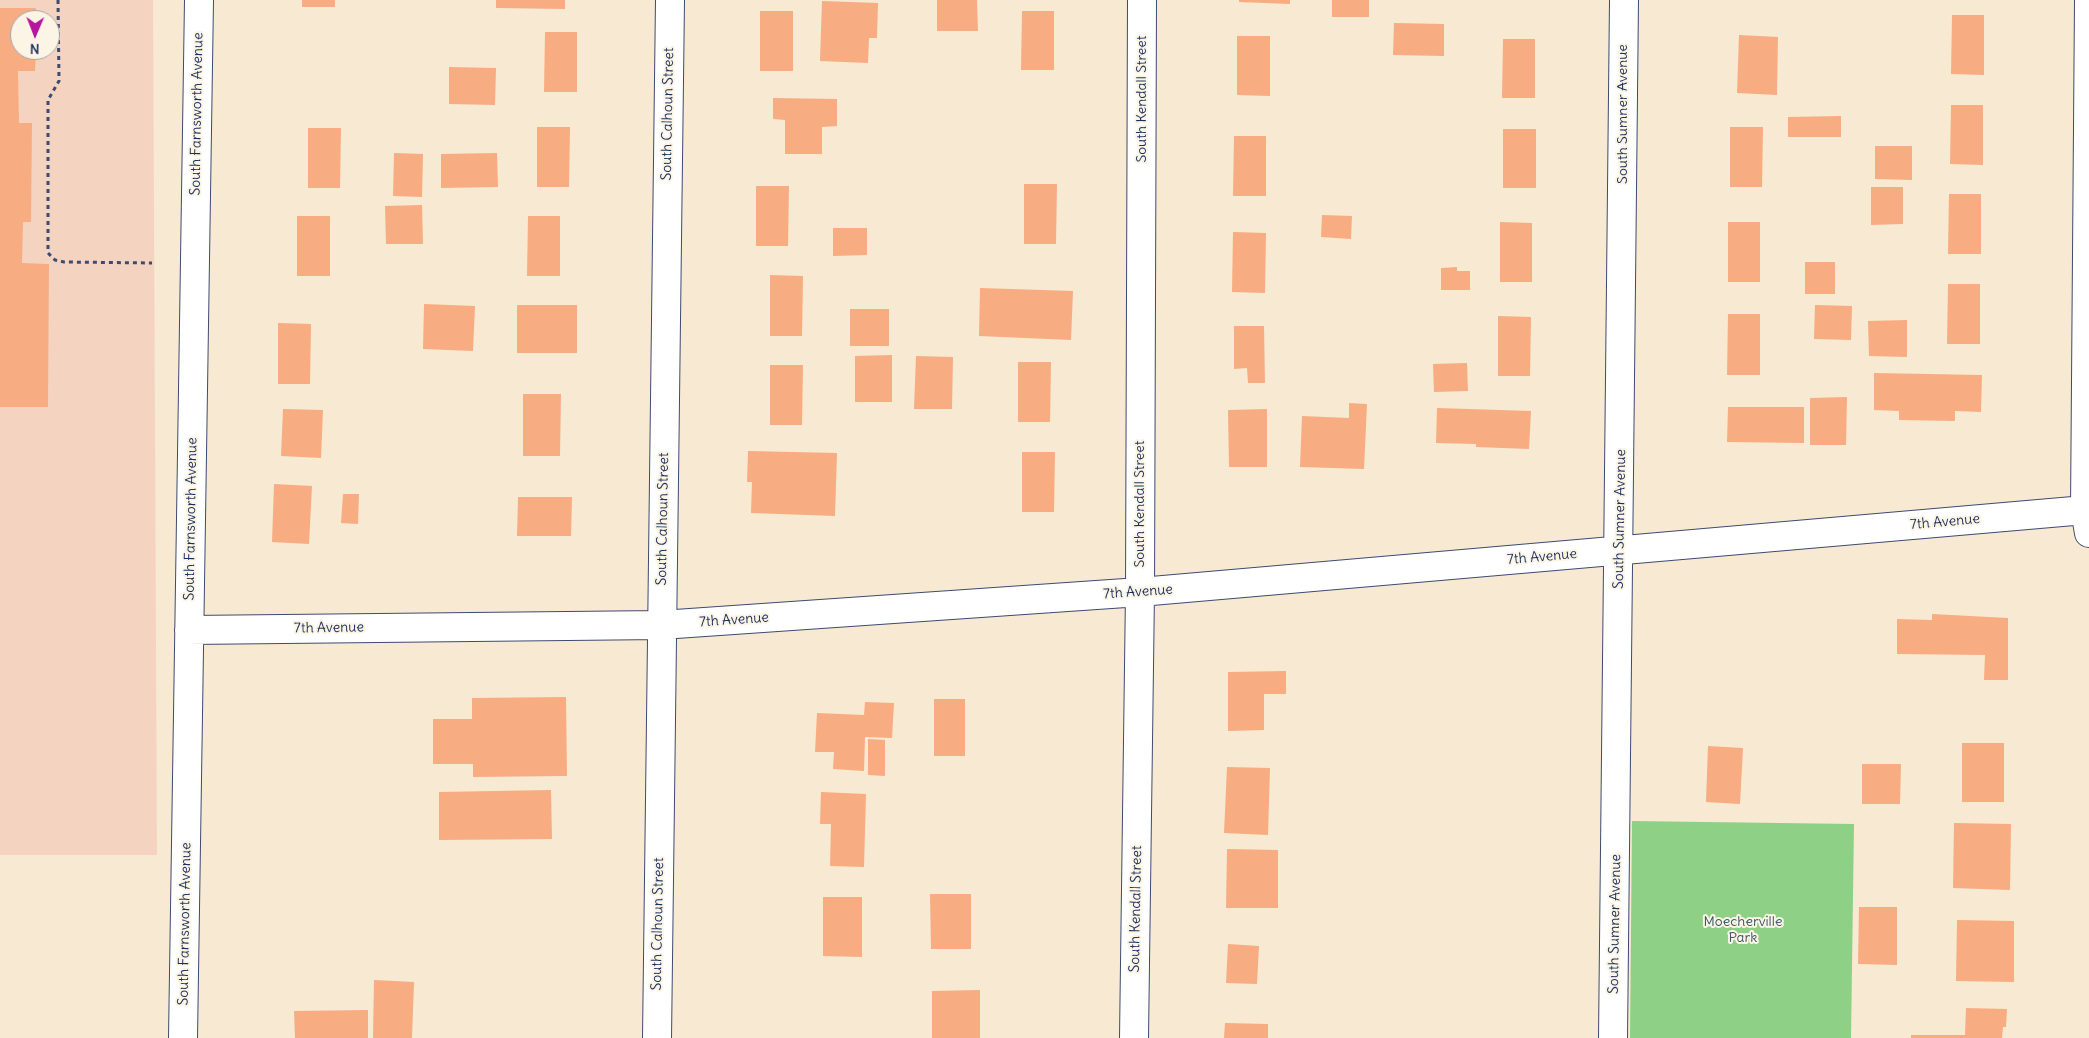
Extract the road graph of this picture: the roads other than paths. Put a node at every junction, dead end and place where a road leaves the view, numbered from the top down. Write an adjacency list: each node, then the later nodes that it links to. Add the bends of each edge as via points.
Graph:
1 (199, 0): 10 (street, South Farnsworth Avenue)
2 (670, 0): 9 (street, South Calhoun Street)
3 (1142, 0): 8 (street, South Kendall Street)
4 (1624, 0): 7 (street, South Sumner Avenue)
5 (2088, 0): 6 (street)
6 (2087, 522): 7 (street, 7th Avenue)
7 (1620, 550): 8 (street, 7th Avenue); 14 (street, South Sumner Avenue)
8 (1140, 592): 9 (street, 7th Avenue); 13 (street, South Kendall Street)
9 (661, 625): 10 (street, 7th Avenue); 12 (street, South Calhoun Street)
10 (189, 630): 11 (street, South Farnsworth Avenue)
11 (183, 1038)
12 (657, 1038)
13 (1134, 1038)
14 (1613, 1038)

